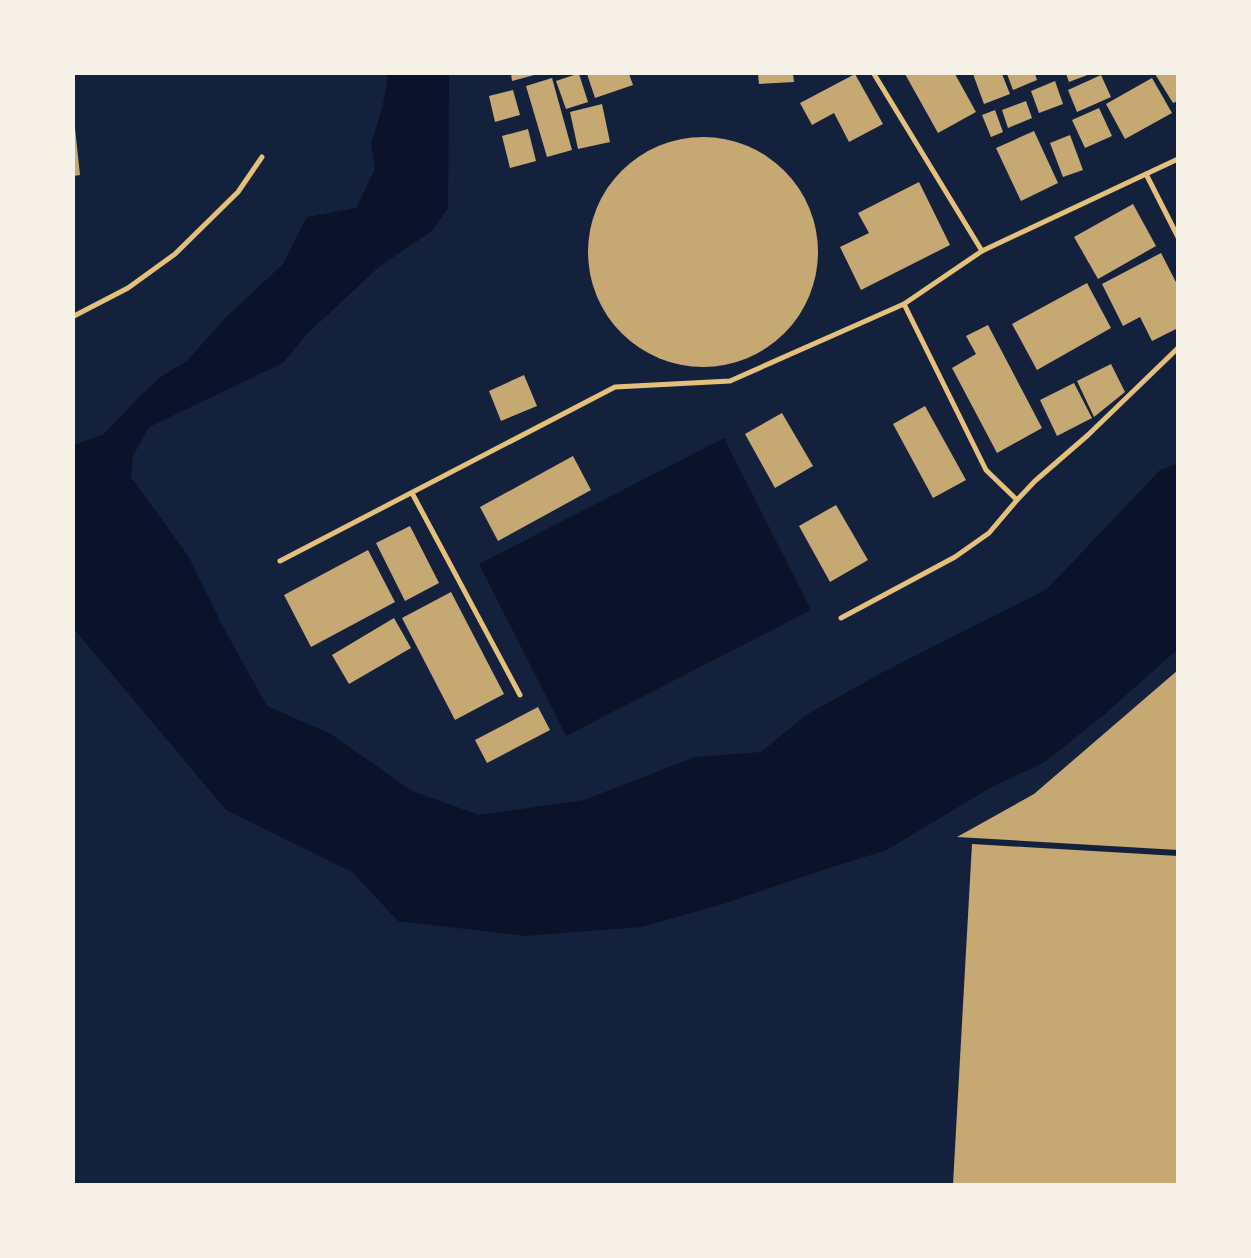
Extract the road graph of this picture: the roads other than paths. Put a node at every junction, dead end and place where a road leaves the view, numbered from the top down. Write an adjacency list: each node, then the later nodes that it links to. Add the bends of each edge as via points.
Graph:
1 (874, 74): 6 (lane)
2 (262, 157): 8 (lane, via 238,192 175,254 128,288)
3 (1178, 159): 4 (lane)
4 (1146, 174): 5 (lane); 6 (lane)
5 (1178, 237)
6 (982, 251): 7 (lane)
7 (904, 304): 10 (lane, via 730,381 615,387); 11 (lane, via 986,470)
8 (74, 316)
9 (1178, 348): 11 (lane)
10 (412, 493): 12 (lane); 14 (lane)
11 (1017, 500): 13 (lane, via 989,533 955,556)
12 (279, 561)
13 (841, 618)
14 (520, 695)

